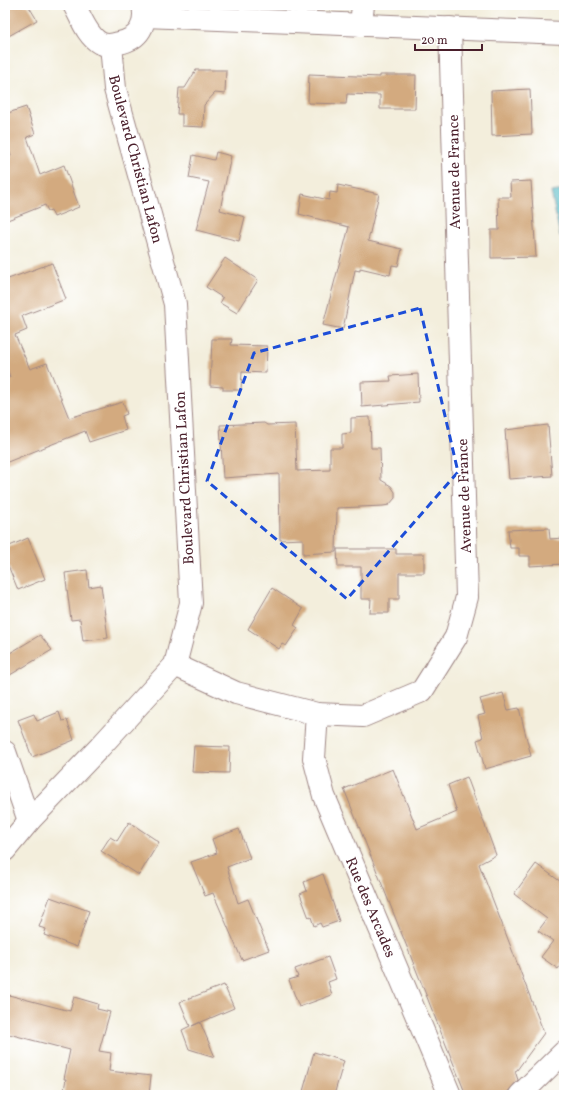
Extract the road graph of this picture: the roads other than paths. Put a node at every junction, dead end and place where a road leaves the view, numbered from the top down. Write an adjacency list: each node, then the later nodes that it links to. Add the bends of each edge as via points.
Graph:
1 (74, 5): 6 (street, via 92,36 101,43)
2 (144, 11): 3 (street); 6 (street, via 143,28 135,38)
3 (362, 15): 4 (street)
4 (450, 28): 5 (street); 8 (street, Avenue de France, via 466,597 456,637 422,691 363,716)
5 (564, 33)
6 (111, 45): 7 (street, Boulevard Christian Lafon, via 115,89 175,304 191,603)
7 (175, 665): 8 (street, Avenue de France, via 236,693); 10 (street, Boulevard Christian Lafon)
8 (318, 714): 13 (street, Rue des Arcades, via 314,758 324,796)
9 (5, 752): 10 (street)
10 (29, 821): 11 (street, Boulevard Christian Lafon)
11 (5, 850)
12 (564, 1052): 14 (street)
13 (450, 1095)
14 (520, 1095)

